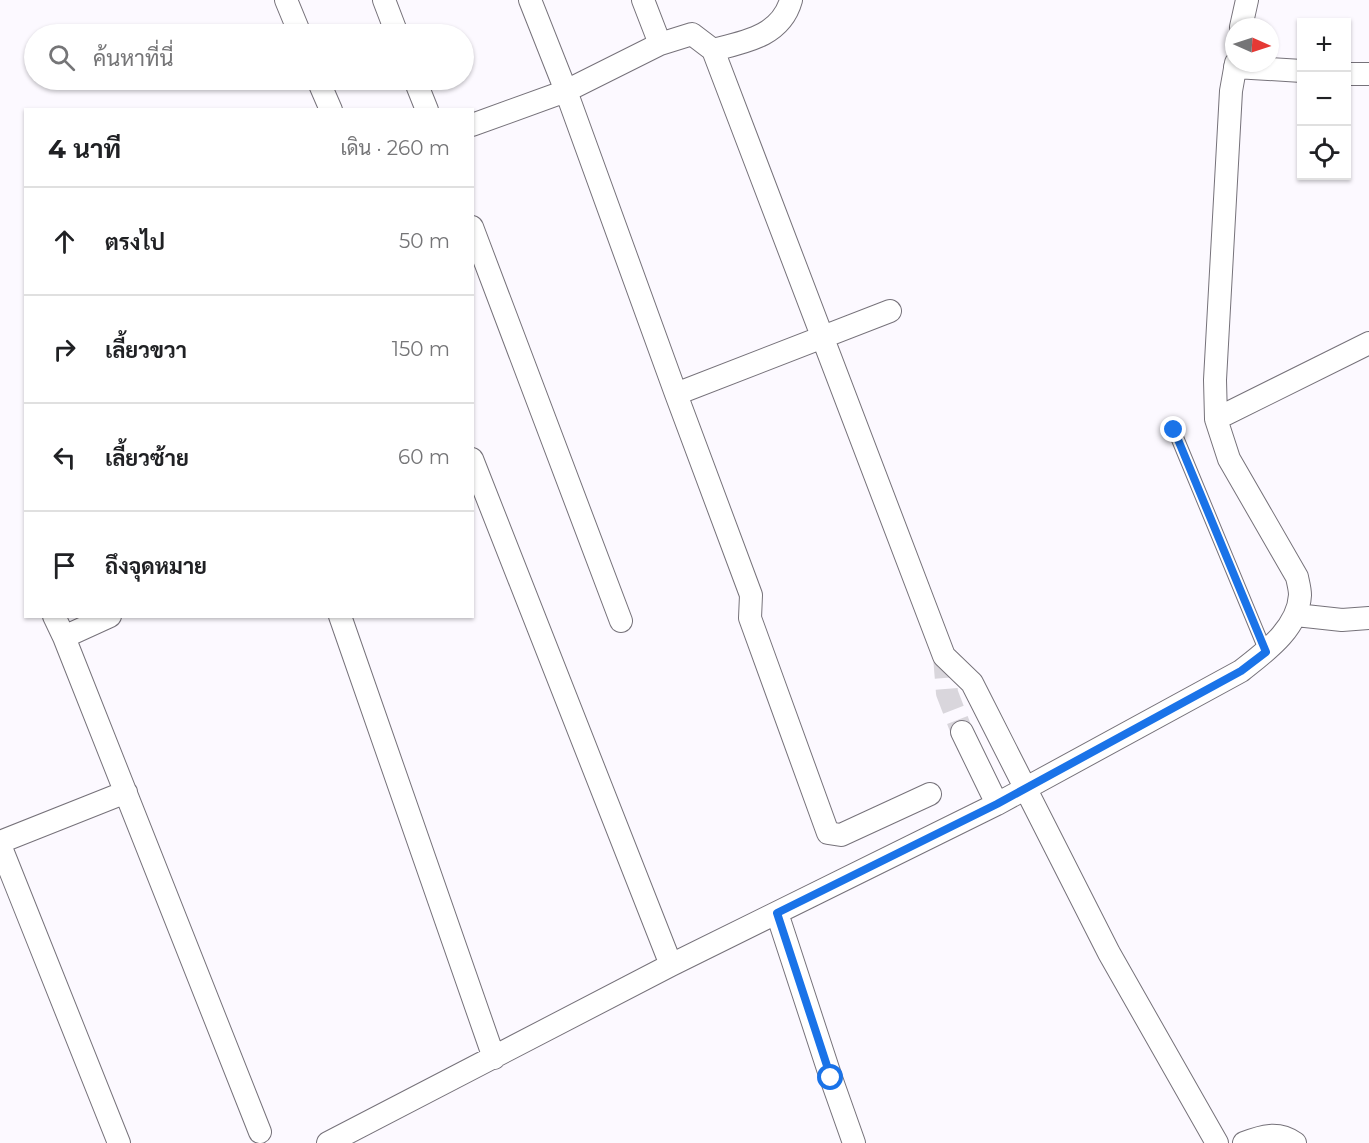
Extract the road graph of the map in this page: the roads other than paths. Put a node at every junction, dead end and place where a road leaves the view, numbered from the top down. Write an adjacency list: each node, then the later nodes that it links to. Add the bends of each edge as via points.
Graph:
1 (286, 0): 8 (street)
2 (384, 0): 9 (street)
3 (530, 0): 19 (street)
4 (643, 0): 10 (street)
5 (791, 0): 11 (street, via 780,22 754,40)
6 (1247, 0): 7 (street)
7 (1243, 18)
8 (296, 24)
9 (394, 24)
10 (660, 44): 11 (street, via 692,34); 19 (street)
11 (713, 50): 25 (street)
12 (1279, 69): 13 (street)
13 (1297, 71)
14 (1234, 72): 28 (street, via 1215,380)
15 (1351, 74): 16 (street)
16 (1369, 74)
17 (322, 90): 20 (street)
18 (419, 90): 21 (street)
19 (566, 91): 22 (street); 27 (street)
20 (330, 108)
21 (426, 108)
22 (474, 124)
23 (474, 232): 36 (street)
24 (890, 311): 25 (street)
25 (822, 337): 27 (street); 40 (street, via 944,656 972,683)
26 (1369, 343): 28 (street)
27 (676, 394): 42 (street, via 751,595 750,618 828,832 841,835)
28 (1216, 419): 31 (street, via 1229,459 1297,577 1300,595)
29 (1174, 430): 38 (lane)
30 (474, 464): 46 (street)
31 (1296, 615): 35 (street, via 1342,620); 38 (street)
32 (55, 618): 37 (street)
33 (106, 618): 37 (street)
34 (341, 618): 47 (street)
35 (1369, 618)
36 (621, 621)
37 (64, 638): 41 (street)
38 (1266, 652): 40 (street, via 1241,671)
39 (962, 732): 43 (street)
40 (1026, 788): 43 (street); 52 (street, via 1109,952)
41 (126, 792): 44 (street); 48 (street)
42 (930, 794)
43 (997, 804): 45 (street)
44 (0, 843): 49 (street)
45 (777, 913): 46 (street); 51 (street)
46 (671, 965): 47 (street)
47 (494, 1058): 50 (street)
48 (260, 1132)
49 (119, 1143)
50 (328, 1143)
51 (854, 1143)
52 (1217, 1143)
53 (1244, 1143): 54 (street, via 1262,1136 1289,1138)
54 (1295, 1143)

